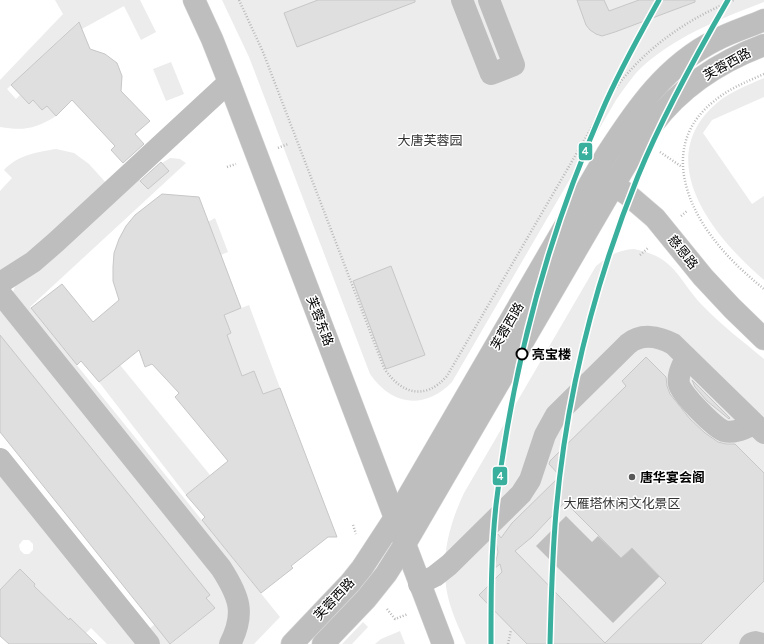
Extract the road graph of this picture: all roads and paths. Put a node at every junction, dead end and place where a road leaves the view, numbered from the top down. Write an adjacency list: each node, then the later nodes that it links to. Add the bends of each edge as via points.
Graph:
1 (194, 0): 9 (main road, 芙蓉东路)
2 (239, 0): 5 (path, via 266,59 384,368 396,384 416,393 436,387 448,376 610,96 624,77 657,44 681,26)
3 (462, 0): 4 (main road, via 491,74 514,65)
4 (489, 0)
5 (734, 0)
6 (764, 20): 10 (main road, 芙蓉西路, via 715,41 675,67 631,116)
7 (764, 45): 11 (main road, 芙蓉西路, via 733,59 690,85 654,123)
8 (764, 74): 13 (path, via 728,91 703,111 688,133 683,151 683,165 689,196 704,225 736,265)
9 (229, 82): 12 (main road, via 56,242 33,262); 18 (main road, 芙蓉东路)
10 (596, 174): 11 (main road, 慈恩路); 18 (main road, 芙蓉西路)
11 (614, 185): 15 (main road, 慈恩路, via 655,218 703,277); 19 (main road, 芙蓉西路)
12 (0, 283)
13 (764, 289)
14 (0, 293): 23 (main road, via 222,568 237,598 239,617)
15 (764, 339)
16 (759, 429): 20 (main road, via 725,431 717,427 683,392 679,384 679,375 686,357 673,344 660,338 642,337 632,341 556,415 545,434 530,480 521,494 449,565)
17 (0, 459): 22 (main road)
18 (396, 517): 19 (main road, 芙蓉东路); 24 (main road, 芙蓉西路, via 354,578)
19 (405, 544): 20 (main road, 芙蓉东路); 25 (main road, 芙蓉西路, via 366,599)
20 (419, 584): 26 (main road, 芙蓉东路)
21 (511, 630): 27 (path)
22 (149, 644)
23 (230, 644)
24 (292, 644)
25 (324, 644)
26 (443, 644)
27 (508, 644)

